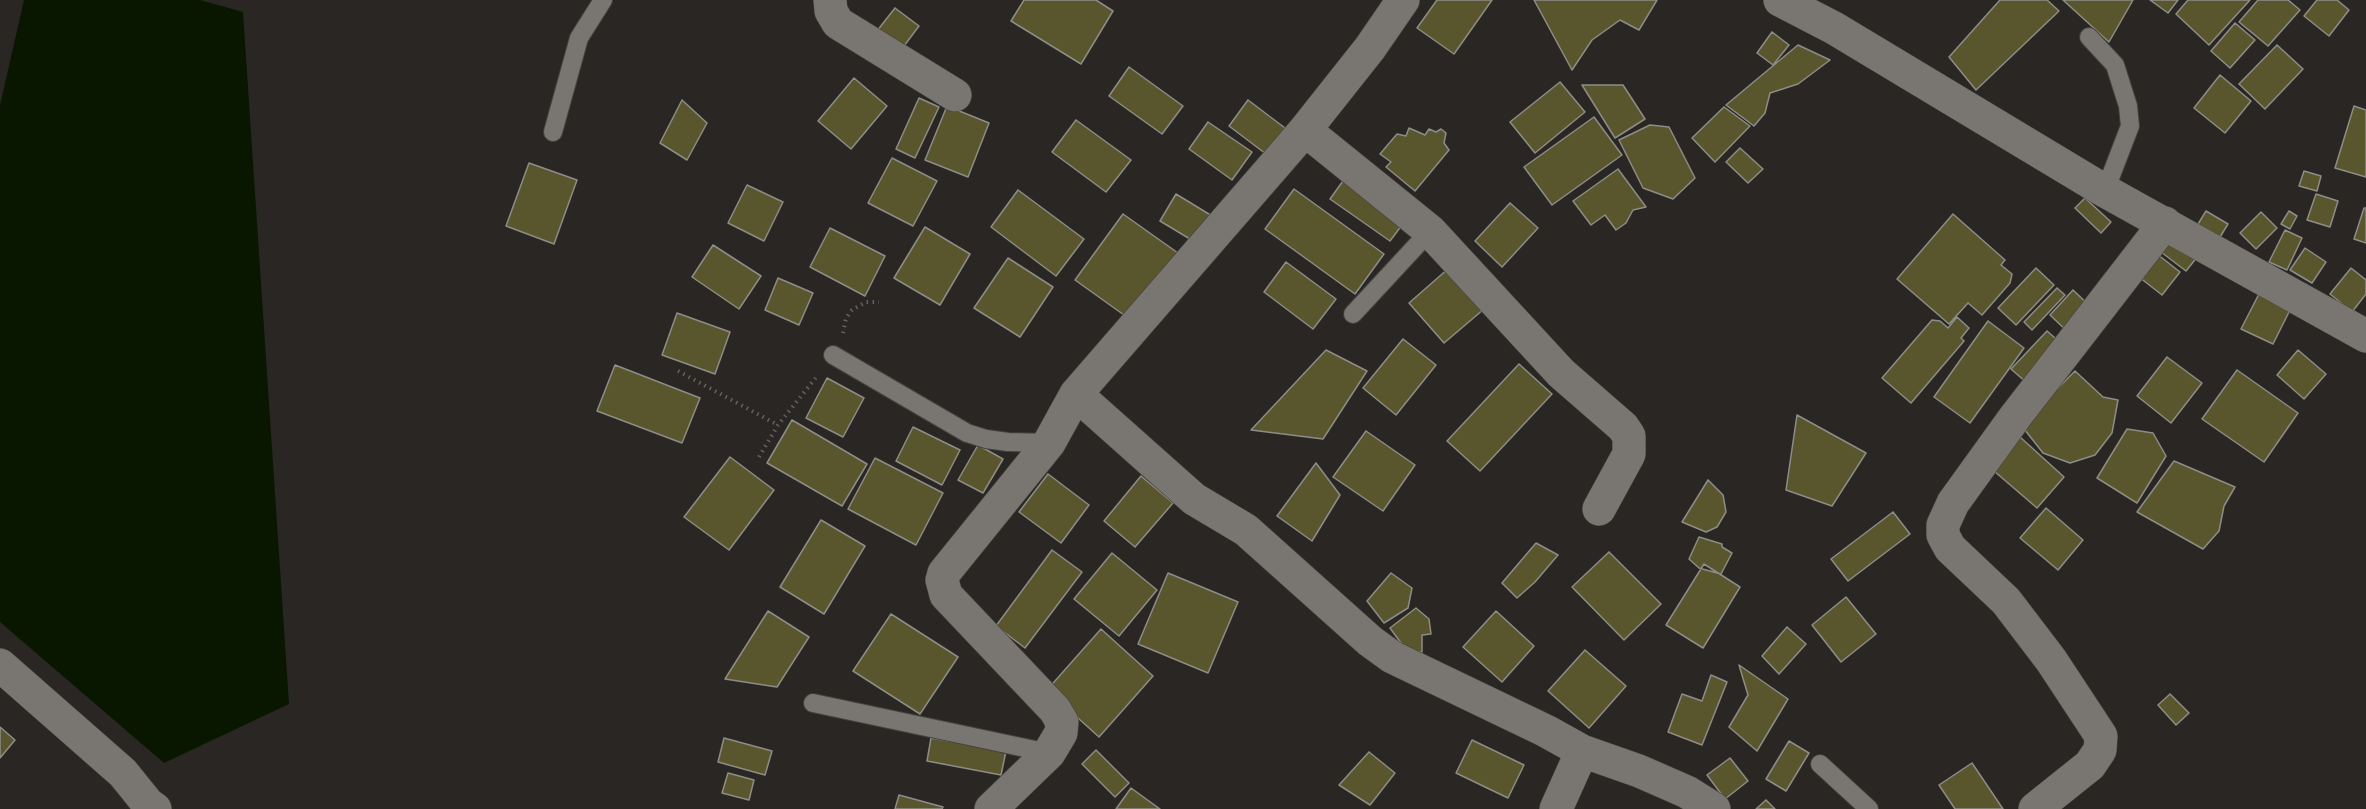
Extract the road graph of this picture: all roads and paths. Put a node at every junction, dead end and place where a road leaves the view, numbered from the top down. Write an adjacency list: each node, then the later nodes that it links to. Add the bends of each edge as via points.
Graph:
1 (603, 0): 8 (lane, via 579,38)
2 (830, 0): 6 (street, via 838,22)
3 (1403, 0): 7 (street)
4 (1780, 0): 9 (street, via 1834,28)
5 (2089, 37): 9 (lane, via 2115,65 2128,106 2130,126)
6 (955, 95)
7 (1305, 130): 11 (street); 17 (street)
8 (553, 132)
9 (2105, 191): 10 (street)
10 (2165, 223): 14 (street); 32 (street, via 2015,417 1953,503 1943,525 1950,548 2006,601 2101,736 2100,750 2090,765)
11 (1430, 231): 13 (lane); 21 (street, via 1561,373 1629,436 1629,454)
12 (879, 302): 15 (path, via 866,302 852,310)
13 (1353, 314)
14 (2366, 336)
15 (833, 355): 18 (path); 19 (lane, via 967,433 1008,442)
16 (678, 371): 18 (path)
17 (1076, 394): 19 (street); 24 (street, via 1194,499 1246,530 1370,642 1392,657)
18 (778, 425): 20 (path)
19 (1048, 443): 25 (street, via 948,566 942,580 946,596 1055,710 1062,726)
20 (759, 457)
21 (1599, 509)
22 (0, 665): 27 (street, via 123,773)
23 (813, 703): 25 (lane)
24 (1582, 752): 29 (street); 30 (street, via 1639,771)
25 (1049, 753): 28 (street)
26 (1820, 764): 31 (lane)
27 (155, 809)
28 (991, 809)
29 (1556, 809)
30 (1714, 809)
31 (1869, 809)
32 (2035, 809)

